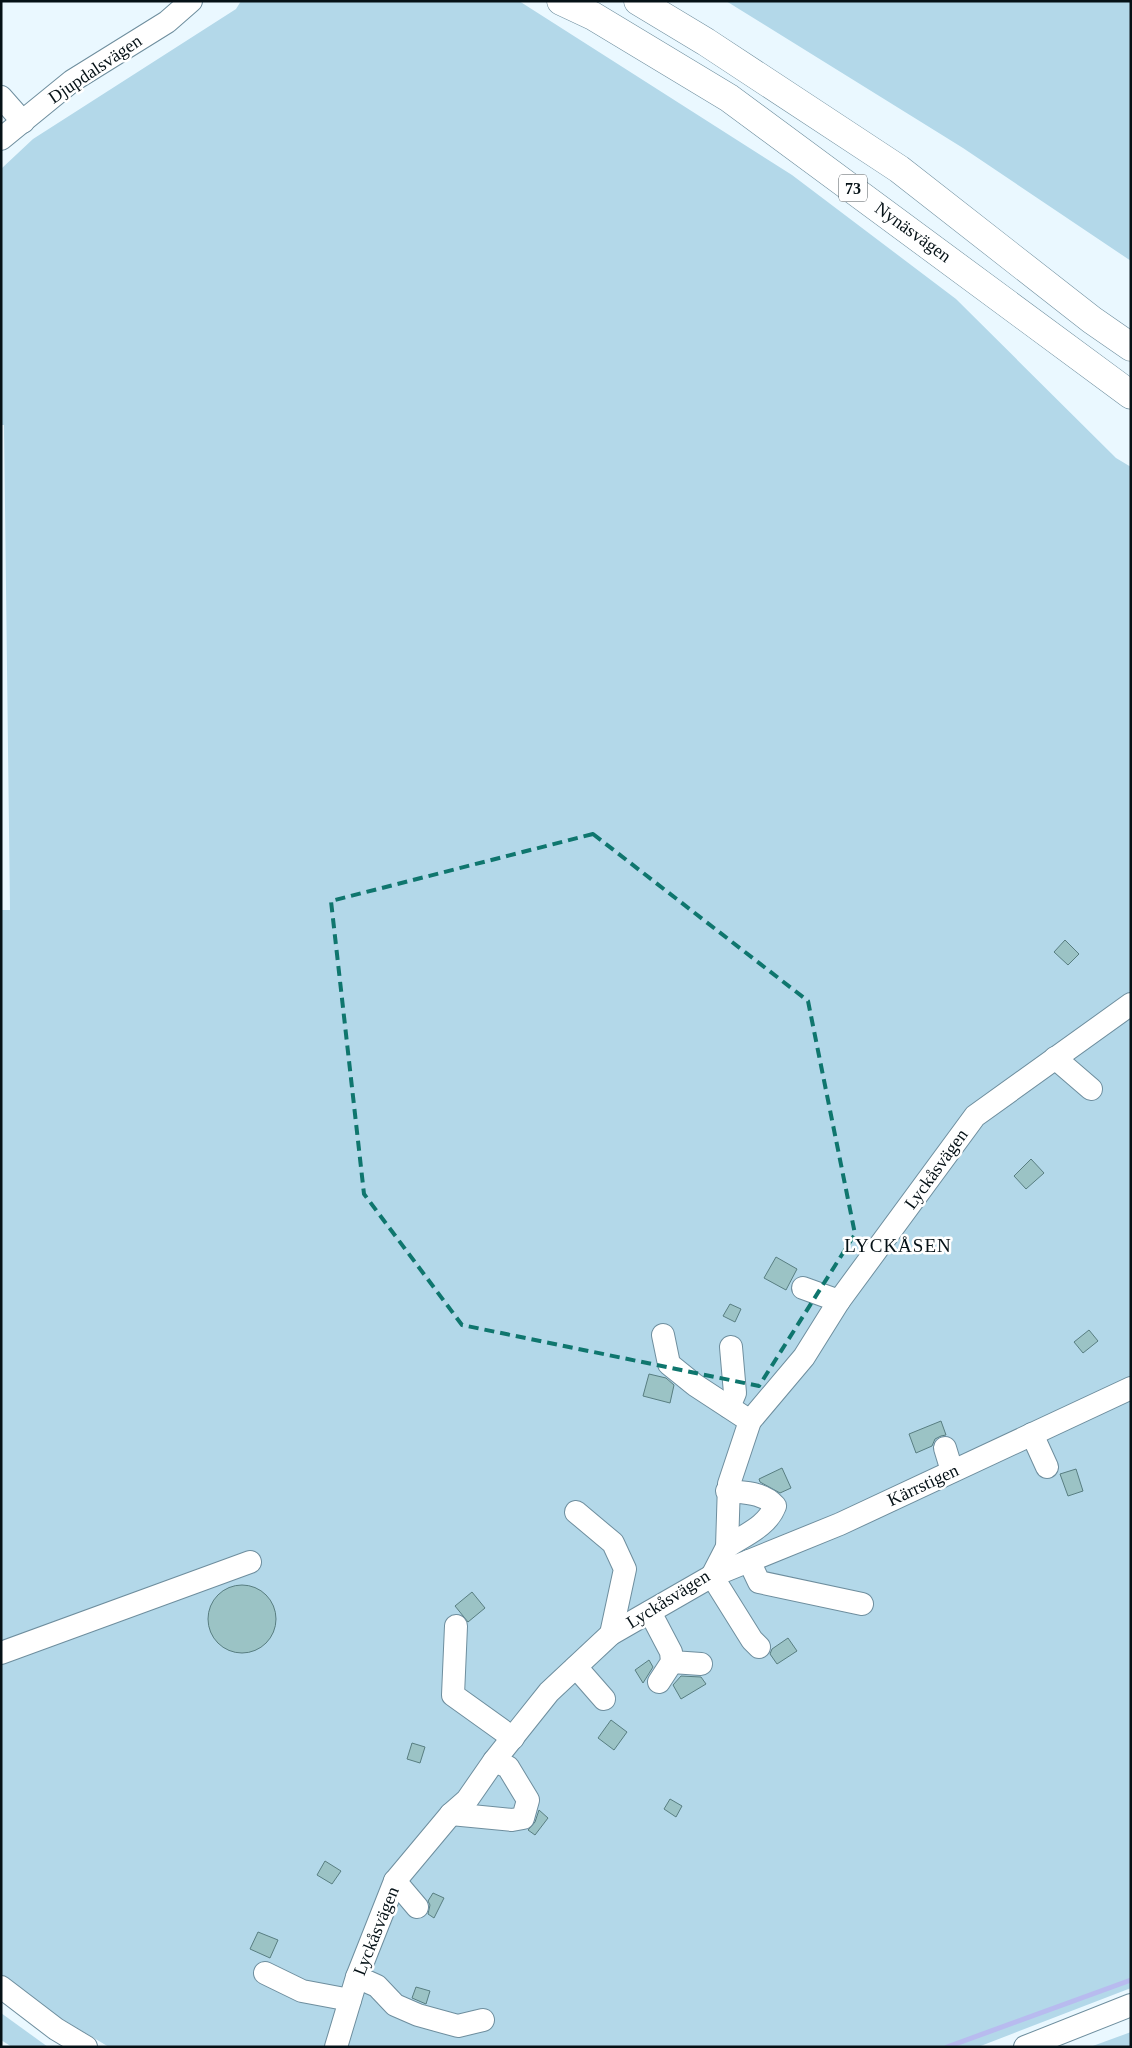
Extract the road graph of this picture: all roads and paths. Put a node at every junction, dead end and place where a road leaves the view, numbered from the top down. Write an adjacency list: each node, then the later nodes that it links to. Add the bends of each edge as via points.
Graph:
1 (191, 1): 5 (street, Djupdalsvägen, via 167,22 72,81)
2 (561, 1): 8 (highway, Nynäsvägen / 73, via 593,16 730,98)
3 (638, 1): 7 (highway, 73, via 899,169)
4 (1, 97): 5 (street)
5 (22, 122): 6 (street, Djupdalsvägen)
6 (1, 140)
7 (1131, 347)
8 (1131, 395)
9 (1131, 1004): 10 (street, Lyckåsvägen)
10 (1055, 1058): 11 (street); 13 (street, Lyckåsvägen, via 975,1116)
11 (1091, 1088)
12 (803, 1288): 13 (street)
13 (839, 1301): 18 (street, Lyckåsvägen, via 804,1356)
14 (663, 1336): 17 (street, via 670,1364)
15 (731, 1347): 17 (street, via 735,1393)
16 (1131, 1388): 19 (street, Kärrstigen)
17 (729, 1407): 18 (street)
18 (750, 1421): 23 (street, Lyckåsvägen)
19 (1032, 1434): 21 (street); 22 (street, Kärrstigen)
20 (946, 1448): 22 (street)
21 (1047, 1467)
22 (952, 1471): 26 (street, Kärrstigen, via 840,1524)
23 (727, 1491): 25 (street, Lyckåsvägen); 25 (street, via 758,1494 775,1506 771,1517 763,1524)
24 (576, 1512): 32 (street, via 613,1543 625,1569)
25 (727, 1547): 28 (street, Lyckåsvägen)
26 (749, 1561): 28 (street, Kärrstigen); 29 (street, via 759,1582)
27 (250, 1562): 34 (street)
28 (712, 1576): 30 (street, Lyckåsvägen); 33 (street)
29 (862, 1604)
30 (650, 1612): 32 (street, Lyckåsvägen); 35 (street, via 671,1652)
31 (456, 1626): 40 (street, via 453,1695)
32 (611, 1634): 37 (street, Lyckåsvägen)
33 (759, 1647)
34 (1, 1653)
35 (672, 1662): 36 (street); 38 (street)
36 (701, 1664)
37 (576, 1666): 39 (street); 40 (street, Lyckåsvägen, via 549,1692)
38 (659, 1682)
39 (604, 1699)
40 (513, 1738): 41 (street, Lyckåsvägen)
41 (494, 1761): 42 (street, Lyckåsvägen, via 467,1800); 42 (street, via 508,1767 528,1800 524,1818 512,1820)
42 (451, 1814): 43 (street, Lyckåsvägen)
43 (395, 1881): 44 (street); 46 (street, Lyckåsvägen)
44 (416, 1907)
45 (265, 1973): 48 (street, via 302,1991)
46 (357, 1977): 48 (street, Lyckåsvägen); 50 (street, via 377,1986 395,2005 418,2015 458,2026)
47 (1, 1987): 51 (street, via 56,2029)
48 (350, 2000): 52 (street, Lyckåsvägen)
49 (1131, 2006): 53 (street)
50 (483, 2020)
51 (86, 2047)
52 (336, 2047)
53 (1025, 2047)

